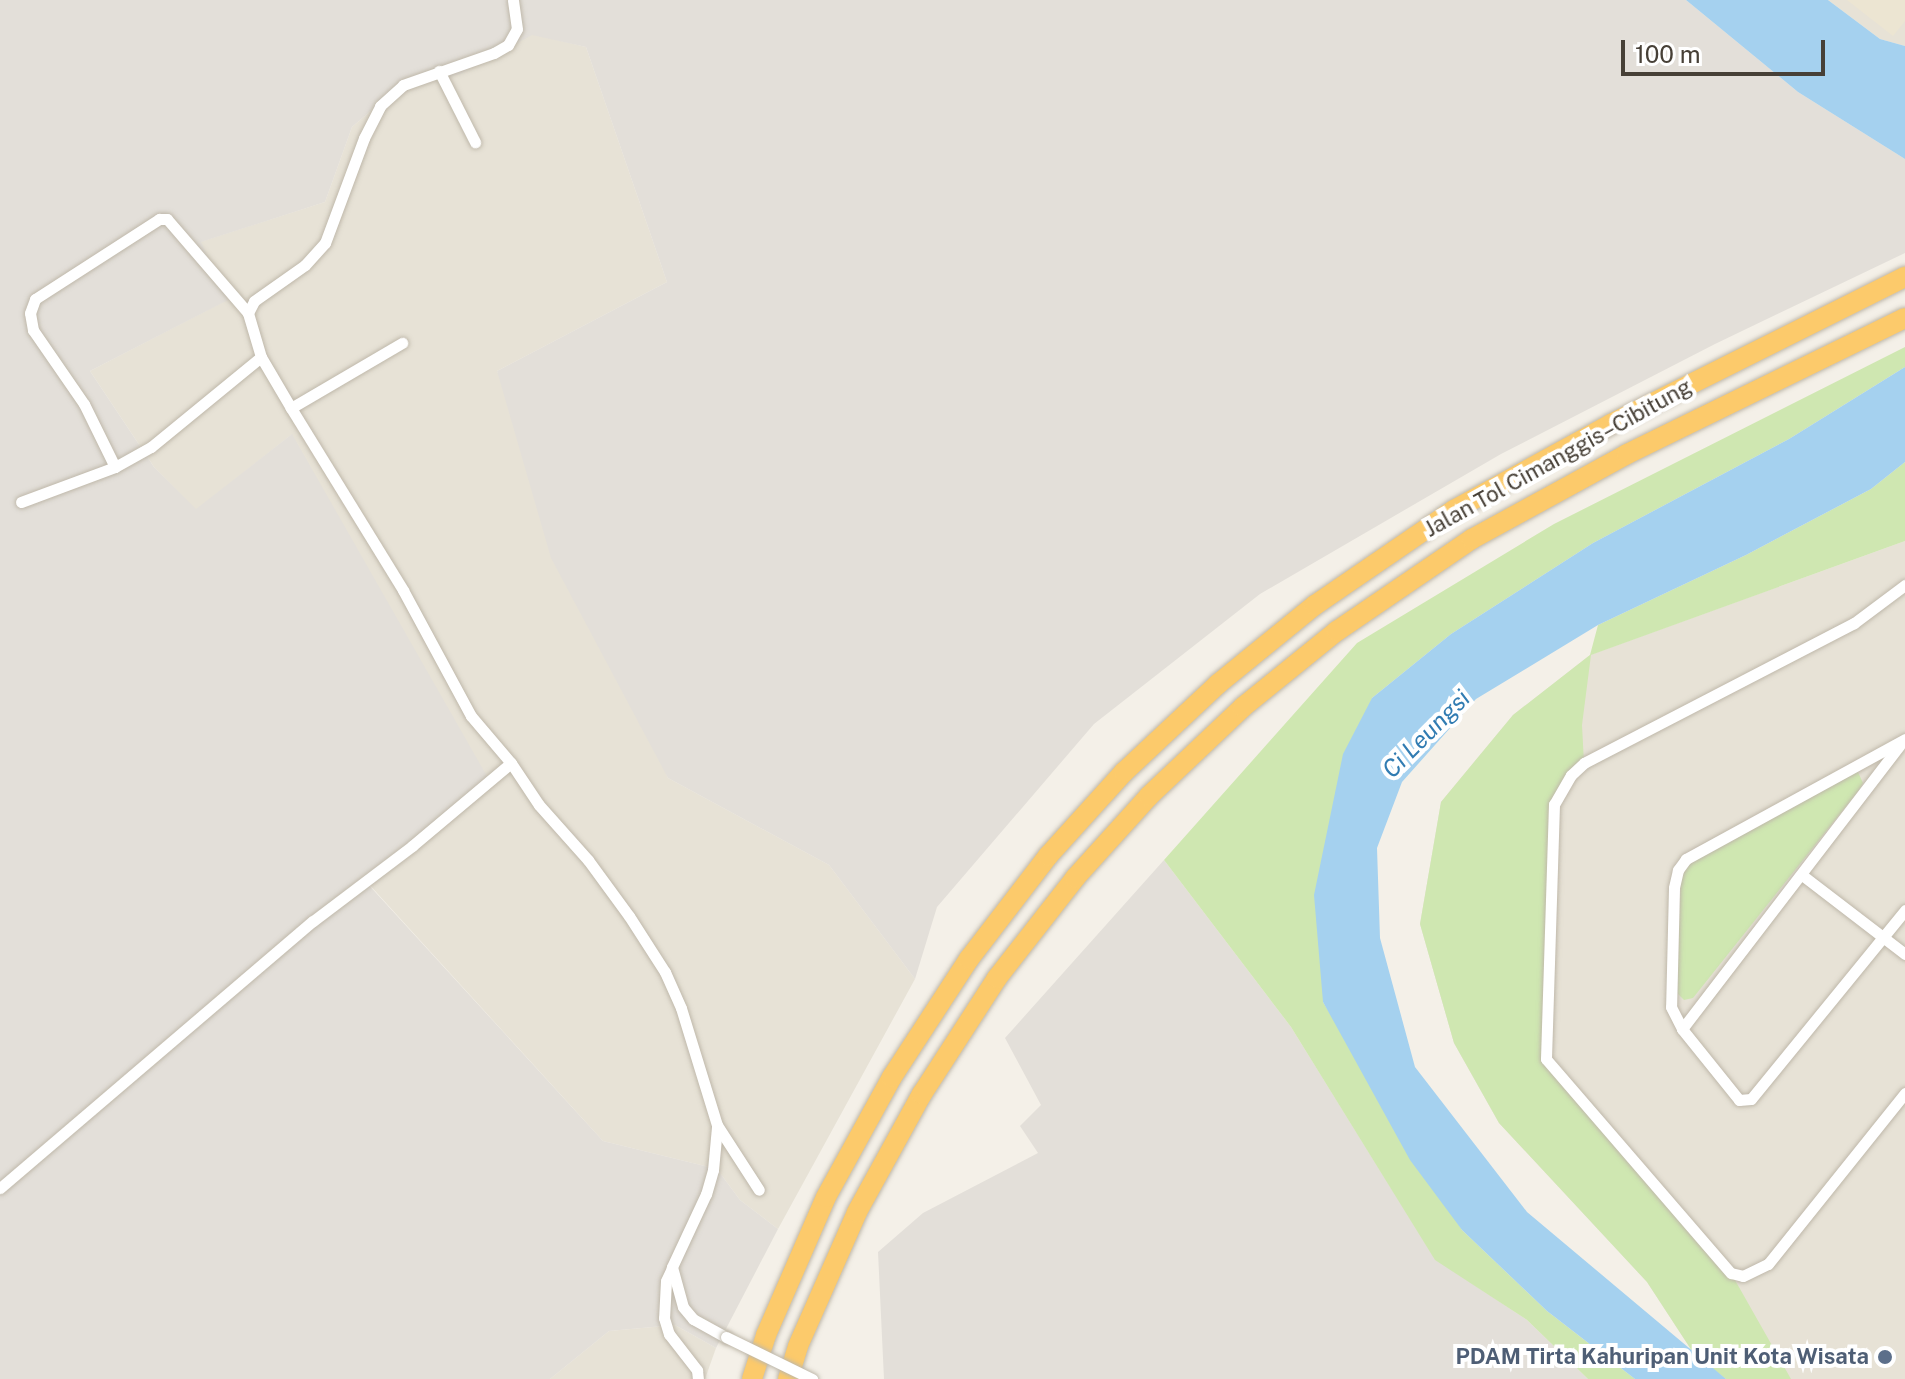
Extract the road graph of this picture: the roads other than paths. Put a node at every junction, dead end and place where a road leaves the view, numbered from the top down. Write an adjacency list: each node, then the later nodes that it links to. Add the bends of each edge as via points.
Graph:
1 (513, 0): 2 (street, via 517,29 508,45)
2 (439, 71): 3 (street); 5 (street, via 403,85 380,106 325,243 305,265 254,301)
3 (475, 142)
4 (1905, 277): 26 (highway, Jalan Tol Cimanggis–Cibitung, via 1611,424 1454,510 1315,605 1218,684 1124,772 1048,856 969,959 892,1077 826,1197)
5 (248, 313): 8 (street); 10 (street, via 167,219 159,219 35,299 30,313 33,330 84,404)
6 (1903, 319): 27 (highway, Jalan Tol Cimanggis–Cibitung, via 1627,454 1472,539 1337,631 1243,707 1169,777 1075,878 997,978 922,1094 857,1212)
7 (402, 343): 9 (street)
8 (261, 357): 9 (street); 10 (street, via 151,447)
9 (291, 408): 14 (street, via 403,590 471,716)
10 (115, 467): 11 (street)
11 (21, 502)
12 (1905, 585): 20 (street, via 1854,623 1584,763 1571,775 1554,804 1546,1059 1731,1273 1743,1276 1768,1264)
13 (1903, 740): 15 (street); 19 (street, via 1686,859 1674,888 1671,1007)
14 (511, 763): 21 (street, via 621,905 665,972); 22 (street, via 313,921)
15 (1802, 875): 17 (street); 19 (street)
16 (1905, 910): 17 (street)
17 (1884, 937): 18 (street); 19 (street, via 1751,1099 1739,1100)
18 (1905, 954)
19 (1682, 1029)
20 (1905, 1093)
21 (717, 1125): 23 (street); 24 (street, via 706,1194)
22 (0, 1188)
23 (759, 1190)
24 (672, 1267): 25 (street, via 664,1318); 28 (street, bridge, via 683,1307 693,1319)
25 (698, 1379)
26 (752, 1379)
27 (788, 1379)
28 (812, 1379)

